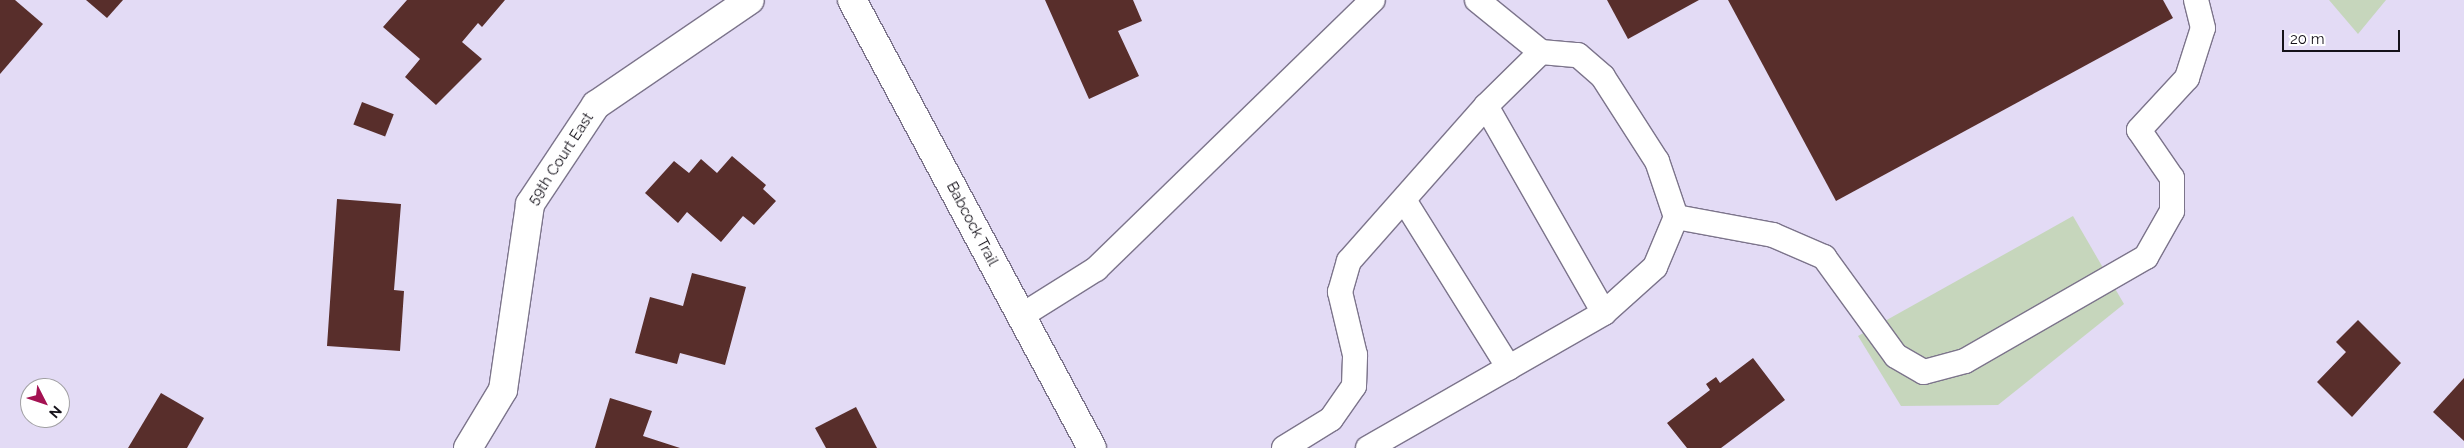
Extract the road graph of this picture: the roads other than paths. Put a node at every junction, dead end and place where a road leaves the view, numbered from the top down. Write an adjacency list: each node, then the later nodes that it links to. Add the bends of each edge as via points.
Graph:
1 (750, 0): 13 (street, 59th Court East, via 596,106 530,204 503,390)
2 (852, 0): 11 (street, Babcock Trail)
3 (1373, 0): 11 (lane, via 1096,269)
4 (1477, 0): 6 (lane)
5 (2196, 0): 9 (lane, via 2203,28 2187,78 2139,130 2172,178 2172,211 2146,257 1965,361 1924,372 1896,356 1824,257 1773,235)
6 (1541, 52): 7 (lane); 9 (lane, via 1578,55 1603,77 1657,161)
7 (1486, 106): 8 (lane); 10 (lane)
8 (1404, 200): 12 (lane); 15 (lane, via 1350,261 1340,292 1355,355 1354,386 1331,419)
9 (1676, 217): 10 (lane, via 1655,267)
10 (1604, 314): 12 (lane)
11 (1021, 316): 14 (street, Babcock Trail)
12 (1510, 368): 16 (lane)
13 (468, 448)
14 (1092, 448)
15 (1284, 448)
16 (1368, 448)

